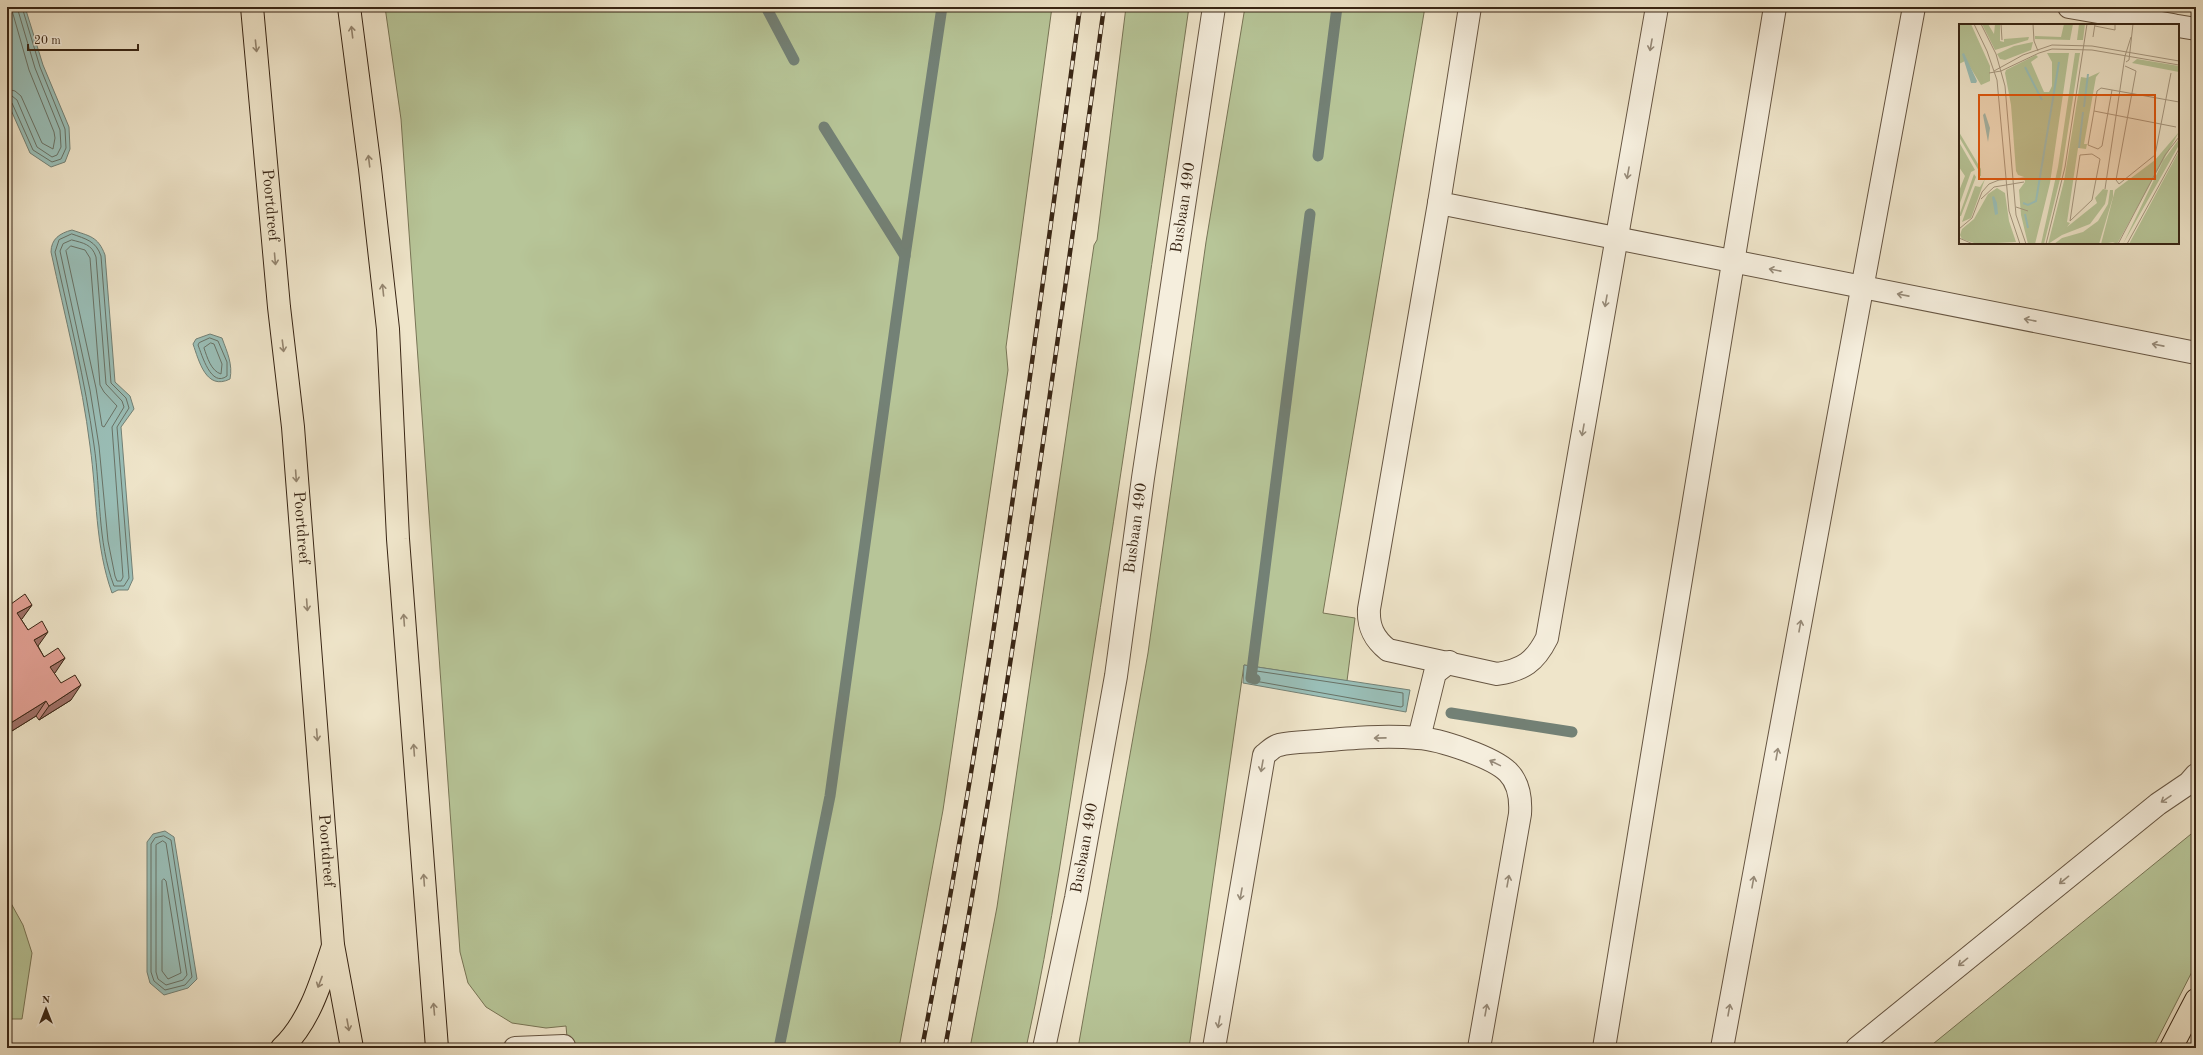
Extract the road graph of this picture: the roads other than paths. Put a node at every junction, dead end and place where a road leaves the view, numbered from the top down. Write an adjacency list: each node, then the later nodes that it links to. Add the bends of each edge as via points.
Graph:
1 (252, 7): 20 (main road, Poortdreef, one-way to 20, via 279,308 293,427)
2 (349, 7): 25 (main road, one-way to 2, via 398,539 388,329)
3 (1214, 7): 27 (street, Busbaan 490, via 1116,676 1076,898)
4 (1470, 7): 12 (street)
5 (1657, 7): 13 (street, one-way to 13)
6 (1775, 7): 14 (street)
7 (1914, 7): 15 (street)
8 (2069, 7): 9 (street)
9 (2167, 24)
10 (2179, 26): 11 (street)
11 (2196, 29)
12 (1439, 203): 13 (street); 17 (street, via 1368,609 1368,621 1372,633 1388,650)
13 (1617, 239): 14 (street); 17 (street, one-way to 17, via 1547,638 1532,660 1514,671 1497,674)
14 (1733, 262): 15 (street, one-way to 14); 30 (street)
15 (1863, 287): 16 (street, one-way to 15); 31 (street, one-way to 15)
16 (2196, 353)
17 (1449, 662): 18 (street, via 1435,672)
18 (1419, 738): 28 (street, one-way to 28, via 1349,738 1277,745 1264,756); 29 (street, one-way to 18, via 1521,800 1517,786 1509,773 1498,764 1444,743)
19 (2196, 775): 32 (street, one-way to 32)
20 (333, 945): 23 (main road, one-way to 23, via 307,1015 293,1038); 24 (main road, Poortdreef, one-way to 24)
21 (2196, 1000): 33 (main road)
22 (564, 1046): 26 (street)
23 (282, 1048)
24 (352, 1048)
25 (437, 1048)
26 (515, 1048)
27 (1044, 1048)
28 (1214, 1048)
29 (1479, 1048)
30 (1604, 1048)
31 (1722, 1048)
32 (1857, 1048)
33 (2171, 1048)

